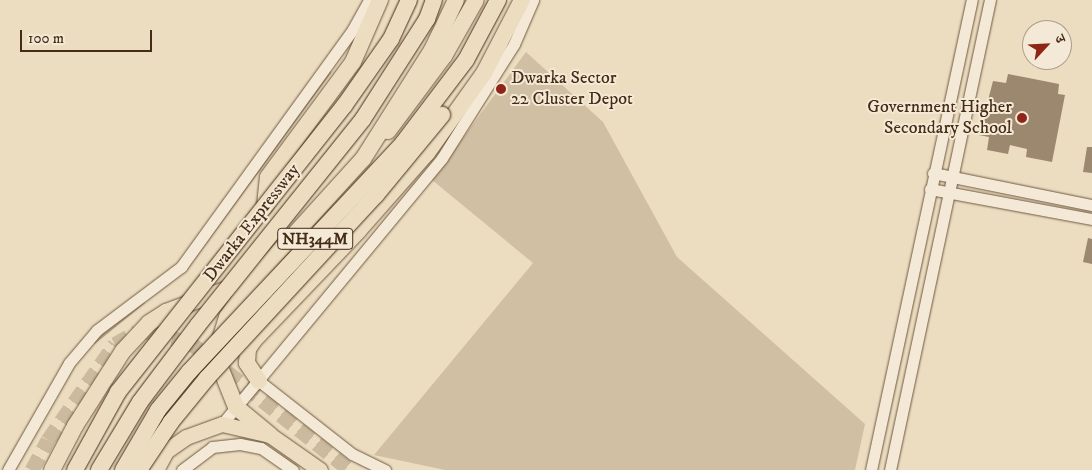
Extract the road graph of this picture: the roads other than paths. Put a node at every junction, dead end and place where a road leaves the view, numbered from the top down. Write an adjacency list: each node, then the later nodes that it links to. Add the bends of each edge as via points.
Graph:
1 (369, 0): 28 (street, via 353,29 181,267 97,330 70,363)
2 (380, 0): 19 (highway, via 353,62 268,177)
3 (410, 0): 19 (highway, Dwarka Expressway, bridge, via 391,39 369,71)
4 (434, 0): 31 (highway, Dwarka Expressway, bridge, via 427,19 363,119 140,402)
5 (456, 0): 13 (highway, via 432,50)
6 (498, 0): 22 (highway, NH344M, bridge, via 466,60 403,143)
7 (510, 0): 23 (highway, bridge, via 483,54 442,115 376,195)
8 (522, 0): 23 (highway, via 484,73 427,153 318,273)
9 (533, 0): 24 (street, via 514,44 442,158)
10 (972, 0): 14 (street)
11 (990, 0): 15 (street)
12 (473, 7): 13 (highway, via 406,110)
13 (363, 159): 21 (highway)
14 (933, 173): 15 (street); 16 (street)
15 (952, 178): 17 (street); 18 (street)
16 (930, 188): 17 (street); 39 (street)
17 (949, 192): 20 (street); 40 (street)
18 (1092, 205)
19 (265, 206): 30 (highway, Dwarka Expressway, bridge, via 118,392)
20 (1092, 219)
21 (254, 279): 22 (highway); 29 (highway, via 166,312 149,322 123,352)
22 (227, 327): 23 (highway); 25 (highway, via 218,362); 32 (highway, NH344M, bridge, via 158,410)
23 (247, 340): 24 (highway, via 247,363); 33 (highway, bridge, via 171,422)
24 (259, 381): 25 (street); 38 (street, via 352,454)
25 (236, 407): 26 (street); 27 (highway)
26 (222, 424): 27 (main road); 34 (main road, via 186,436 166,452)
27 (270, 435): 37 (main road)
28 (8, 470)
29 (52, 470)
30 (75, 470)
31 (99, 470)
32 (123, 470)
33 (139, 470)
34 (156, 470)
35 (182, 470): 36 (street, via 212,447 240,444 261,448)
36 (293, 470)
37 (320, 470)
38 (385, 470)
39 (871, 470)
40 (890, 470)

